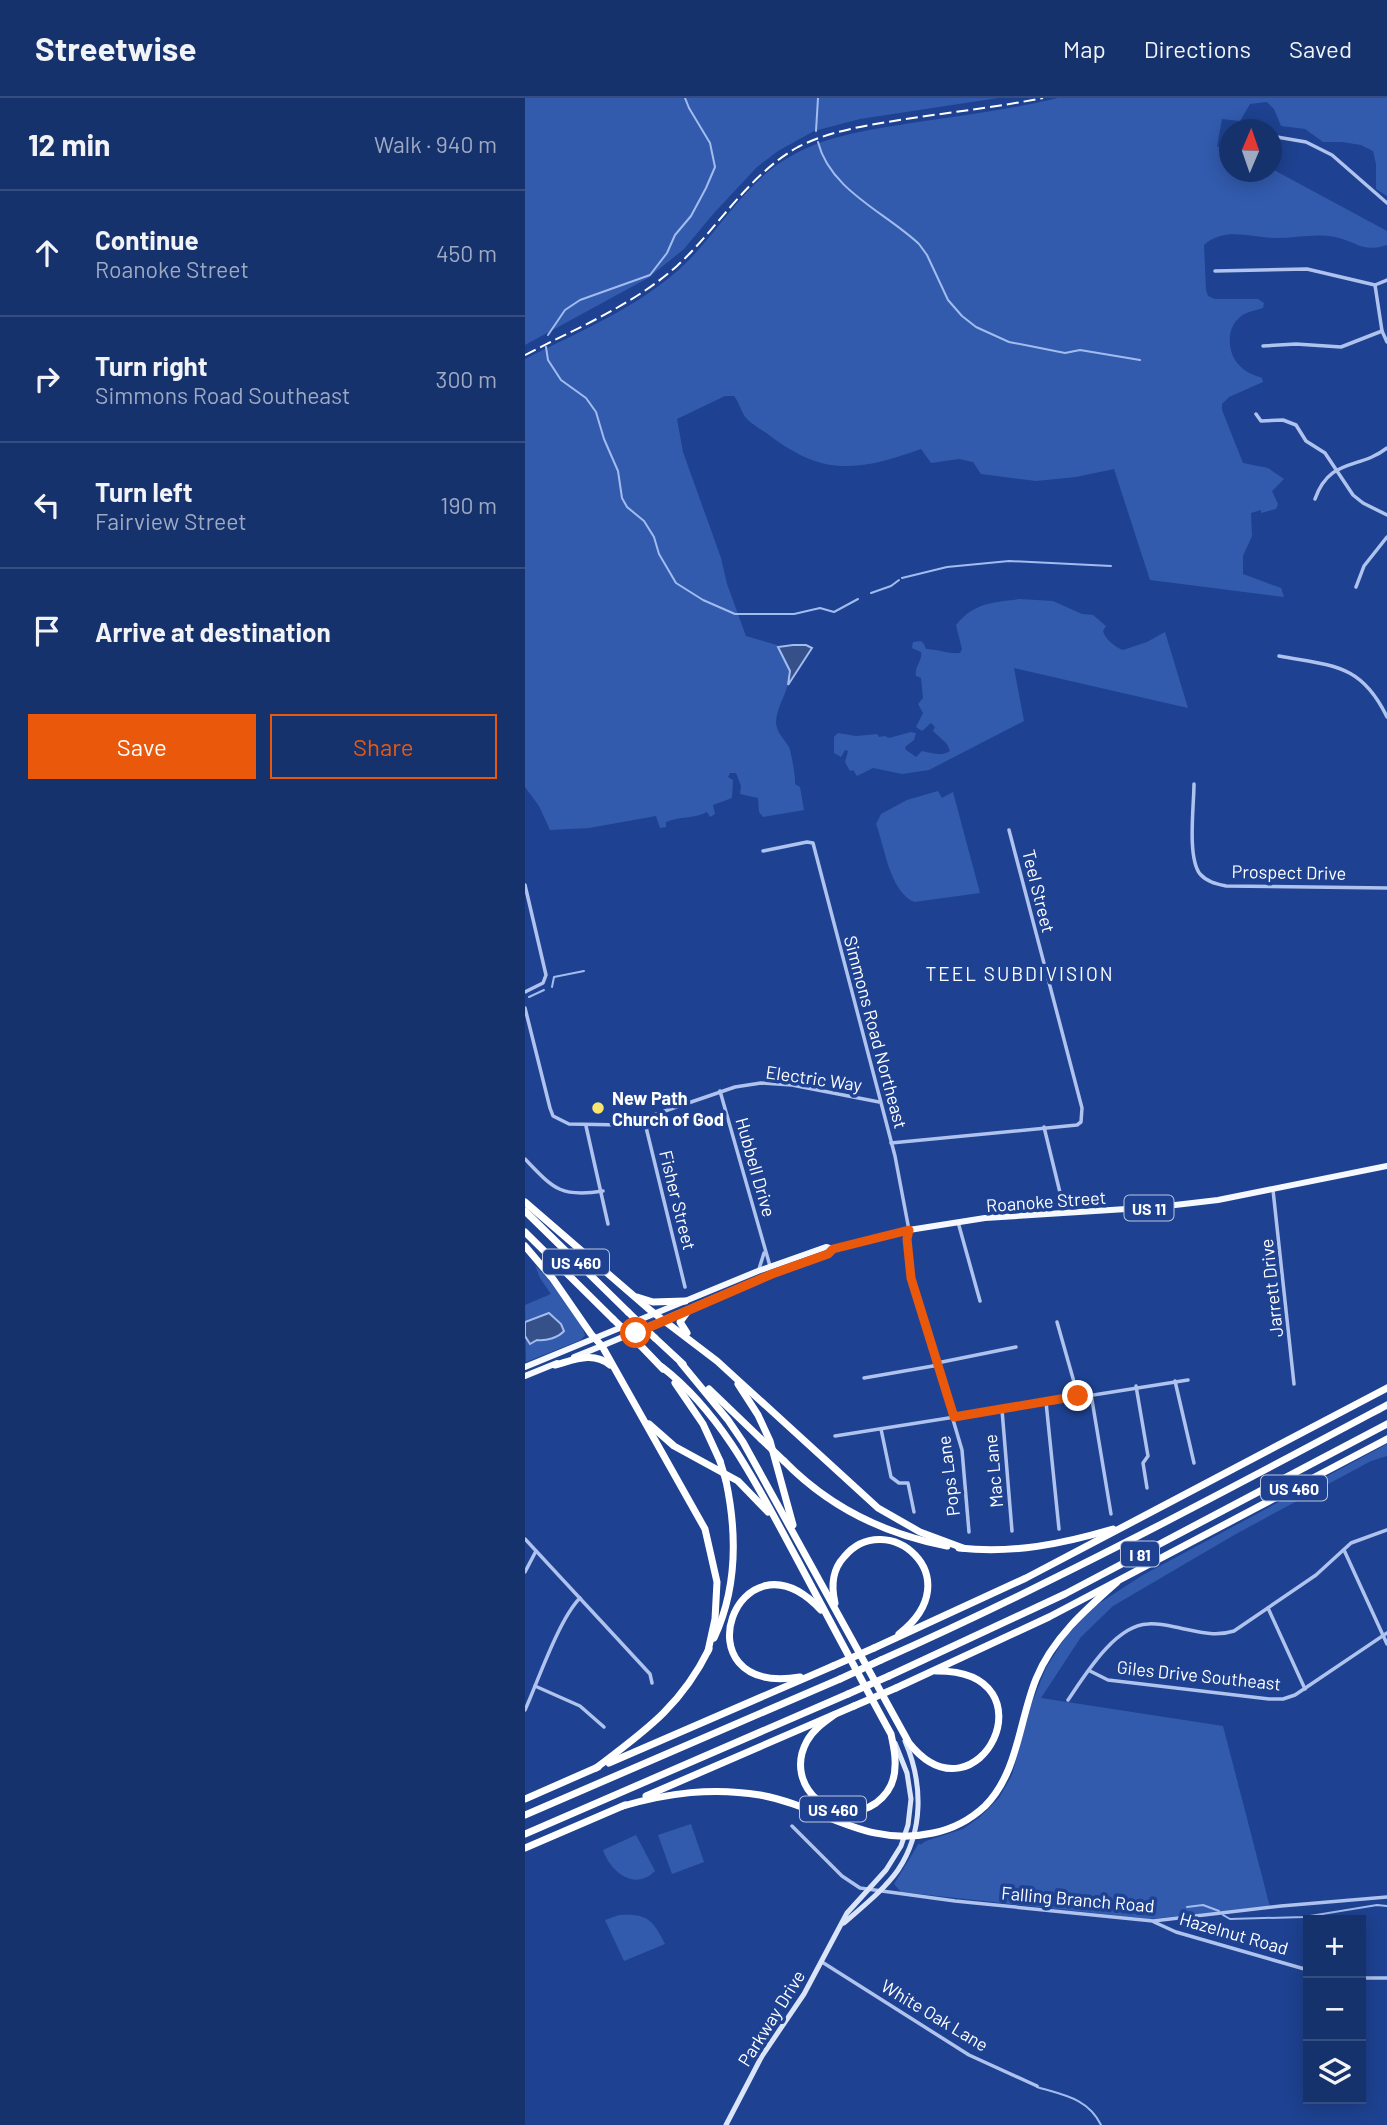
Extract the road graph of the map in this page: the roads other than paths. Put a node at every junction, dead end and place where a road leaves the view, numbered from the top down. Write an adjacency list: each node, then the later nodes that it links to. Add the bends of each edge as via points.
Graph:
1 (1282, 138): 2 (street, via 1306,142 1332,155)
2 (1387, 203)
3 (1215, 271): 5 (street, via 1307,270)
4 (1387, 280): 5 (street)
5 (1375, 285): 6 (street)
6 (1382, 331): 7 (street); 8 (street, via 1341,347)
7 (1387, 342)
8 (1263, 346)
9 (1256, 414): 11 (street, via 1261,421 1296,425)
10 (1387, 448): 11 (street)
11 (1336, 470): 12 (street, via 1322,482); 13 (street, via 1363,503)
12 (1315, 499)
13 (1387, 514)
14 (1387, 537): 15 (street, via 1364,566)
15 (1356, 587)
16 (1279, 656): 17 (street, via 1344,668 1360,678)
17 (1387, 718)
18 (1194, 784): 22 (street, Prospect Drive, via 1194,861 1200,874 1211,882)
19 (1009, 830): 29 (street, Teel Street, via 1082,1108 1077,1125)
20 (763, 851): 26 (street, Simmons Road Northeast, via 813,843)
21 (525, 885): 23 (street, via 546,975 543,983)
22 (1387, 888)
23 (525, 992)
24 (525, 1008): 28 (street, Electric Way, via 553,1116)
25 (720, 1091): 26 (street, Electric Way, via 778,1083); 27 (street, Electric Way); 44 (street, Hubbell Drive)
26 (879, 1102): 30 (street, Simmons Road Northeast)
27 (644, 1119): 28 (street, Electric Way, via 617,1126); 49 (street, Fisher Street)
28 (586, 1126): 34 (street)
29 (1044, 1127): 30 (street); 37 (street)
30 (891, 1143): 40 (street, Simmons Road Northeast)
31 (525, 1159): 34 (street, via 559,1190 581,1195)
32 (1387, 1166): 33 (main road, Roanoke Street / US 11)
33 (1273, 1190): 37 (main road, Roanoke Street / US 11, via 1172,1206); 73 (street, Jarrett Drive)
34 (603, 1191): 39 (street)
35 (525, 1202): 51 (highway)
36 (525, 1211): 62 (highway, US 460, bridge)
37 (1065, 1213): 38 (main road, Roanoke Street / US 11)
38 (958, 1222): 40 (main road, Roanoke Street / US 11); 53 (street)
39 (608, 1224)
40 (909, 1230): 43 (main road, Roanoke Street / US 11); 63 (street, Simmons Road Northeast, via 911,1278)
41 (525, 1232): 67 (highway, US 460, bridge)
42 (525, 1246): 58 (highway)
43 (833, 1249): 45 (main road, Roanoke Street / US 11); 48 (main road, Roanoke Street / US 11)
44 (764, 1251): 46 (street, Hubbell Drive); 47 (street)
45 (805, 1254): 46 (main road, Roanoke Street / US 11); 48 (main road)
46 (770, 1266): 47 (main road, Roanoke Street / US 11); 50 (main road, via 766,1273)
47 (758, 1271): 52 (main road, Roanoke Street / US 11)
48 (772, 1274): 50 (main road, Roanoke Street / US 11)
49 (685, 1287)
50 (733, 1291): 54 (main road, Roanoke Street / US 11)
51 (631, 1294): 52 (highway, via 653,1301); 55 (highway)
52 (685, 1301): 55 (main road, Roanoke Street / US 11)
53 (981, 1301)
54 (688, 1311): 56 (main road, Roanoke Street / US 11); 59 (highway, via 681,1324)
55 (655, 1314): 56 (highway); 58 (main road, Roanoke Street / US 11)
56 (665, 1321): 59 (highway); 60 (main road, Roanoke Street / US 11)
57 (1057, 1322): 77 (street)
58 (595, 1339): 60 (highway); 65 (main road, Roanoke Street / US 11)
59 (694, 1342): 68 (highway)
60 (602, 1346): 64 (main road, Roanoke Street / US 11); 66 (highway)
61 (1016, 1347): 63 (street)
62 (681, 1363): 98 (highway, US 460, bridge, via 819,1493 861,1518 910,1537); 101 (highway, US 460, via 743,1442)
63 (937, 1363): 70 (street); 82 (street, Pops Lane)
64 (555, 1365): 66 (highway, via 596,1357); 69 (main road, Roanoke Street / US 11)
65 (525, 1367)
66 (613, 1367): 81 (highway)
67 (662, 1367): 91 (highway, US 460, via 715,1421); 111 (highway, bridge, via 694,1408 712,1441 726,1481 733,1522 726,1601)
68 (732, 1375): 98 (highway, via 878,1508); 101 (highway, via 767,1434)
69 (525, 1376)
70 (864, 1378)
71 (1188, 1380): 72 (street)
72 (1175, 1381): 74 (street); 87 (street)
73 (1294, 1384)
74 (1136, 1386): 76 (street); 88 (street, via 1148,1457 1143,1463)
75 (1387, 1388): 92 (highway, US 460)
76 (1091, 1394): 77 (street); 90 (street)
77 (1078, 1396): 78 (street)
78 (1046, 1402): 80 (street); 93 (street)
79 (1387, 1405): 127 (highway, I 81, bridge, via 996,1609)
80 (1002, 1410): 82 (street); 95 (street, Mac Lane)
81 (639, 1413): 91 (highway, via 674,1446 738,1481); 111 (highway, via 696,1511 711,1547 717,1599)
82 (954, 1417): 84 (street); 96 (street, Pops Lane, via 962,1450)
83 (1387, 1424): 129 (highway, I 81, bridge, via 1065,1594)
84 (881, 1429): 85 (street); 89 (street, via 891,1476 908,1483)
85 (835, 1436)
86 (1387, 1439): 103 (highway, US 460)
87 (1194, 1463)
88 (1147, 1488)
89 (914, 1512)
90 (1111, 1514)
91 (777, 1523): 107 (highway, US 460)
92 (1130, 1524): 98 (highway, US 460, via 1034,1548); 109 (highway)
93 (1059, 1530)
94 (1387, 1530): 99 (street)
95 (1012, 1531)
96 (969, 1532)
97 (525, 1539): 100 (street)
98 (963, 1548)
99 (1344, 1550): 105 (street); 108 (street)
100 (536, 1551): 102 (street); 104 (street)
101 (804, 1551): 106 (highway, US 460)
102 (525, 1572)
103 (1117, 1582): 112 (highway, US 460); 130 (highway, via 1078,1617 1037,1677 1008,1772 995,1795 964,1822)
104 (580, 1598): 115 (street, via 650,1674); 116 (street)
105 (1268, 1608): 113 (street, via 1223,1634 1158,1624 1134,1627 1114,1640); 117 (street)
106 (838, 1614): 109 (highway, via 833,1583 845,1555 871,1541 901,1544 921,1563 927,1594 916,1620); 122 (highway, US 460)
107 (828, 1617): 114 (highway, via 803,1593 775,1585 747,1594 731,1619 731,1647 751,1673 777,1680); 123 (highway, US 460)
108 (1385, 1634): 110 (street); 117 (street, Giles Drive Southeast)
109 (890, 1641): 114 (highway, bridge)
110 (1387, 1644)
111 (708, 1651): 124 (highway, via 657,1722)
112 (936, 1671): 120 (highway, US 460, bridge); 122 (highway, via 972,1677 992,1695 999,1721 992,1745 969,1764 942,1767 921,1756)
113 (1090, 1671): 117 (street, Giles Drive Southeast, via 1108,1681 1269,1699 1290,1697); 118 (street)
114 (811, 1675): 124 (highway)
115 (652, 1684)
116 (535, 1686): 119 (street); 121 (street, via 580,1706)
117 (1304, 1689)
118 (1068, 1700)
119 (525, 1710)
120 (834, 1715): 123 (highway, US 460, via 810,1736 800,1763 809,1792 837,1811 861,1810 885,1795 895,1770); 126 (highway)
121 (604, 1727)
122 (899, 1729): 130 (street, Parkway Drive, via 918,1782 918,1811)
123 (891, 1734): 130 (street, Parkway Drive, via 909,1784)
124 (596, 1769): 125 (highway)
125 (525, 1799)
126 (623, 1806): 130 (highway, via 677,1793 734,1791 780,1800 865,1832); 131 (highway)
127 (525, 1815)
128 (792, 1826): 132 (street, Falling Branch Road, via 842,1876)
129 (525, 1834)
130 (909, 1837): 132 (street, Parkway Drive); 133 (street, Parkway Drive, via 897,1871)
131 (525, 1848)
132 (867, 1890): 133 (street, Falling Branch Road); 136 (street, Parkway Drive)
133 (879, 1891): 135 (street, Falling Branch Road); 136 (street, Parkway Drive)
134 (1387, 1897): 135 (street, Falling Branch Road)
135 (1153, 1922): 138 (street, Hazelnut Road)
136 (840, 1927): 137 (street, Parkway Drive)
137 (822, 1962): 141 (street, White Oak Lane, via 969,2054); 142 (street, Parkway Drive, via 762,2056)
138 (1303, 1969)
139 (1387, 1978): 140 (street)
140 (1366, 1979)
141 (1037, 2086)
142 (726, 2125)

